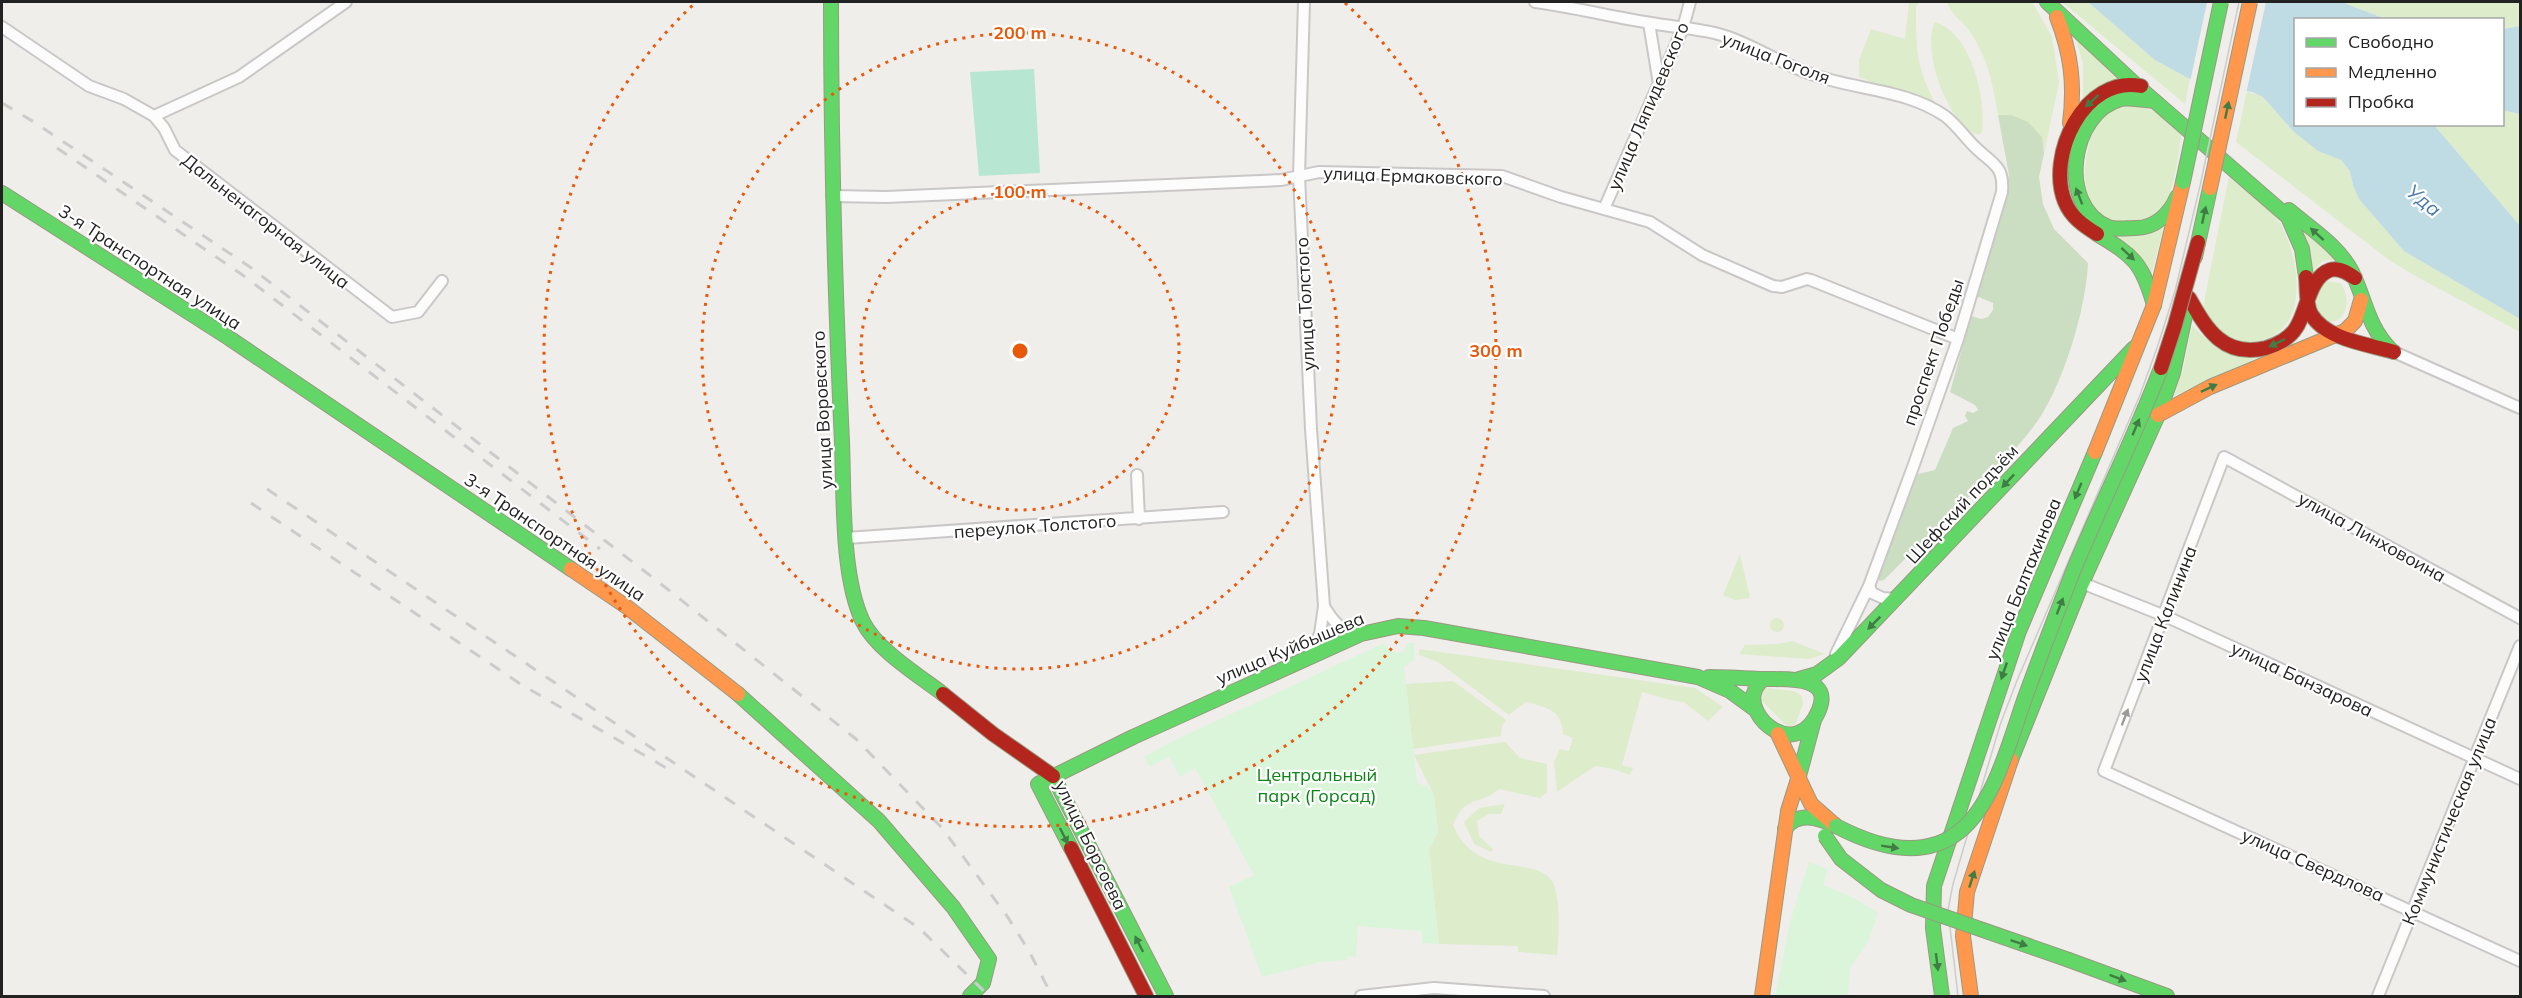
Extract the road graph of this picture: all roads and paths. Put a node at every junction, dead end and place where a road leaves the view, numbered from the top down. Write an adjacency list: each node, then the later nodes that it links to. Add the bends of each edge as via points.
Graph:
1 (346, 2): 15 (street, via 239,77)
2 (831, 2): 21 (main road, улица Воровского)
3 (1304, 2): 18 (street, улица Толстого)
4 (1535, 2): 9 (street, улица Гоголя)
5 (1690, 2): 11 (street, улица Ляпидевского)
6 (2221, 2): 19 (main road, bridge)
7 (2250, 2): 23 (main road, one-way to 7, bridge)
8 (2051, 6): 13 (main road); 16 (main road, via 2073,62 2075,81)
9 (1649, 23): 11 (street, улица Гоголя); 12 (street)
10 (2, 27): 15 (street, Дальненагорная улица, via 89,86)
11 (1683, 28): 12 (street, улица Ляпидевского); 17 (street, улица Гоголя, via 1735,39 1811,74 1874,88 1916,103 1945,117)
12 (1659, 84): 22 (street, улица Ляпидевского)
13 (2140, 85): 14 (main road); 16 (main road, one-way to 16, via 2112,87 2095,97); 24 (main road, one-way to 13, via 2344,258)
14 (2154, 101): 19 (main road, one-way to 14, via 2167,215 2138,229 2104,224 2086,210 2077,193 2074,175 2079,144 2094,115 2119,98); 26 (main road, via 2288,217 2302,249)
15 (154, 116): 25 (street, Дальненагорная улица, via 175,150 392,317 418,312)
16 (2068, 133): 29 (main road, one-way to 29, via 2060,178 2067,209 2082,226 2132,256 2144,275)
17 (1967, 140): 31 (street, проспект Победы, via 1996,163 2003,179 1987,249)
18 (1299, 176): 21 (street, улица Ермаковского, via 1281,180 886,197); 22 (street, улица Ермаковского, via 1319,172 1502,176); 44 (street, улица Толстого)
19 (2183, 182): 29 (main road, улица Балтахинова)
20 (2, 194): 70 (main road, 3-я Транспортная улица, via 229,338 608,594 724,681 879,821 953,907 989,959 983,983)
21 (832, 196): 40 (main road, улица Воровского)
22 (1604, 209): 31 (street, улица Ермаковского, via 1650,222 1702,255 1773,286 1807,279)
23 (2198, 243): 27 (main road); 66 (main road, one-way to 23, bridge, via 1875,844 1919,848 1960,830 1977,811 1993,781 2066,591 2160,372)
24 (2355, 278): 26 (main road, via 2331,270 2322,275); 28 (main road)
25 (442, 281)
26 (2308, 297): 27 (main road, one-way to 27, via 2300,322 2288,337 2249,351 2234,348 2212,335); 30 (main road, via 2316,322)
27 (2189, 298): 35 (main road, via 2173,373)
28 (2361, 299): 30 (main road, via 2355,321); 33 (main road, via 2371,328)
29 (2154, 305): 32 (main road, улица Балтахинова)
30 (2339, 334): 33 (main road); 35 (main road, one-way to 30, via 2210,387)
31 (1958, 339): 42 (street, проспект Победы)
32 (2141, 340): 43 (main road, Шефский подъём, one-way to 43); 76 (main road, улица Балтахинова, one-way to 76, via 2019,631 1934,886 1931,907)
33 (2394, 352): 34 (street)
34 (2520, 408)
35 (2158, 415): 41 (main road)
36 (2224, 457): 45 (street, улица Калинина); 46 (street, улица Линховоина)
37 (1137, 475): 39 (street)
38 (1223, 512): 39 (street, переулок Толстого)
39 (1139, 519): 40 (street, переулок Толстого)
40 (846, 538): 57 (main road, улица Воровского, via 858,611 869,632)
41 (2082, 583): 45 (street, улица Банзарова); 77 (main road, one-way to 41, via 1963,936 1967,892 2017,741)
42 (1869, 586): 43 (street, via 1872,593); 50 (street, проспект Победы)
43 (1897, 599): 50 (main road, Шефский подъём, one-way to 50)
44 (1324, 606): 47 (street, via 1340,628); 49 (street, улица Толстого, via 1320,634)
45 (2165, 616): 58 (street, улица Банзарова); 59 (street, улица Калинина, one-way to 45)
46 (2520, 618)
47 (1361, 634): 49 (main road, улица Куйбышева); 51 (main road, улица Куйбышева, via 1398,626 1424,628)
48 (2520, 646): 58 (street, Коммунистическая улица)
49 (1308, 658): 60 (main road, улица Куйбышева)
50 (1830, 666): 53 (main road, Шефский подъём)
51 (1698, 677): 52 (main road, улица Куйбышева); 54 (main road, улица Куйбышева, via 1730,691)
52 (1763, 679): 53 (main road, улица Куйбышева); 54 (main road, via 1752,693)
53 (1799, 679): 55 (main road, via 1814,685 1820,695 1821,705)
54 (1756, 710): 56 (main road, улица Куйбышева)
55 (1814, 719): 56 (main road, via 1799,734); 61 (main road)
56 (1778, 734): 61 (main road, улица Куйбышева)
57 (1011, 746): 60 (main road); 63 (main road)
58 (2474, 758): 62 (street, улица Банзарова); 68 (street, Коммунистическая улица)
59 (2104, 771): 68 (street, улица Свердлова)
60 (1053, 776): 63 (main road, улица Борсоева); 72 (main road, улица Борсоева, one-way to 60)
61 (1799, 776): 64 (main road, улица Куйбышева); 67 (main road)
62 (2520, 779)
63 (1038, 784): 71 (main road, улица Борсоева, one-way to 71)
64 (1810, 804): 65 (main road); 66 (main road, улица Куйбышева)
65 (1816, 825): 66 (main road); 67 (main road, via 1792,821); 78 (main road, one-way to 78, bridge, via 1841,859 1881,890 1911,905)
66 (1836, 826)
67 (1785, 829): 75 (main road)
68 (2412, 911): 69 (street, улица Свердлова); 79 (street, Коммунистическая улица)
69 (2520, 961)
70 (970, 996)
71 (1146, 996)
72 (1166, 996)
73 (1361, 996): 74 (street, via 1434,988)
74 (1544, 996)
75 (1762, 996)
76 (1942, 996)
77 (1971, 996)
78 (2167, 996)
79 (2378, 996)

